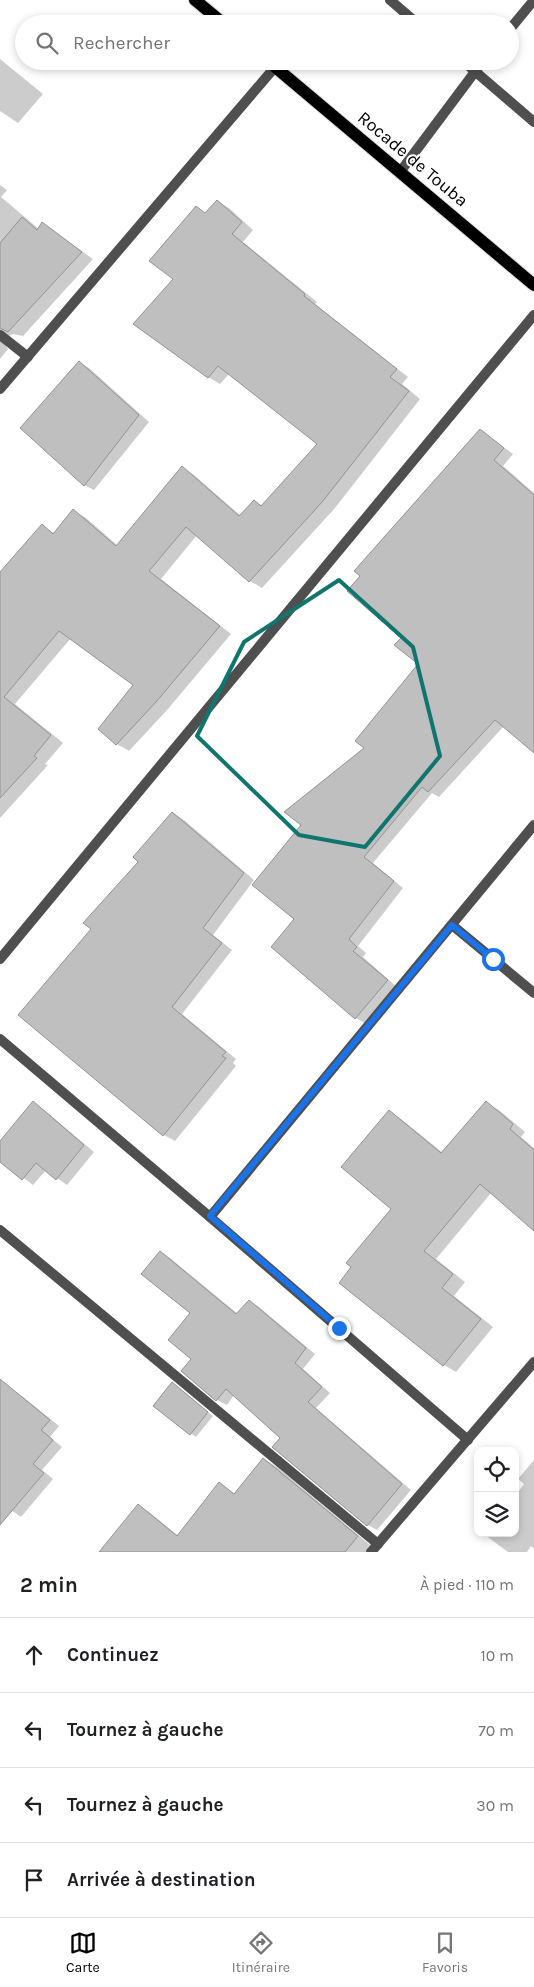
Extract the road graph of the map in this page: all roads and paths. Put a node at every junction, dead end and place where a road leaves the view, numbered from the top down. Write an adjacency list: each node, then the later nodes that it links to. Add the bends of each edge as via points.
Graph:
1 (195, 0): 4 (main road)
2 (390, 0): 5 (street)
3 (534, 0): 6 (street)
4 (213, 15)
5 (408, 15)
6 (519, 18)
7 (267, 70): 15 (street)
8 (279, 70): 11 (main road, Rocade de Touba)
9 (475, 71): 10 (street); 11 (street)
10 (534, 122)
11 (400, 172): 12 (main road, Rocade de Touba)
12 (534, 285)
13 (534, 315): 19 (street)
14 (0, 334): 15 (street)
15 (28, 357): 16 (street)
16 (0, 389)
17 (534, 826): 18 (street)
18 (452, 925): 20 (street); 22 (street)
19 (0, 959)
20 (534, 993)
21 (0, 1039): 22 (street)
22 (210, 1216): 25 (street)
23 (0, 1230): 26 (street)
24 (534, 1362): 25 (street)
25 (468, 1440): 26 (street)
26 (374, 1548)

